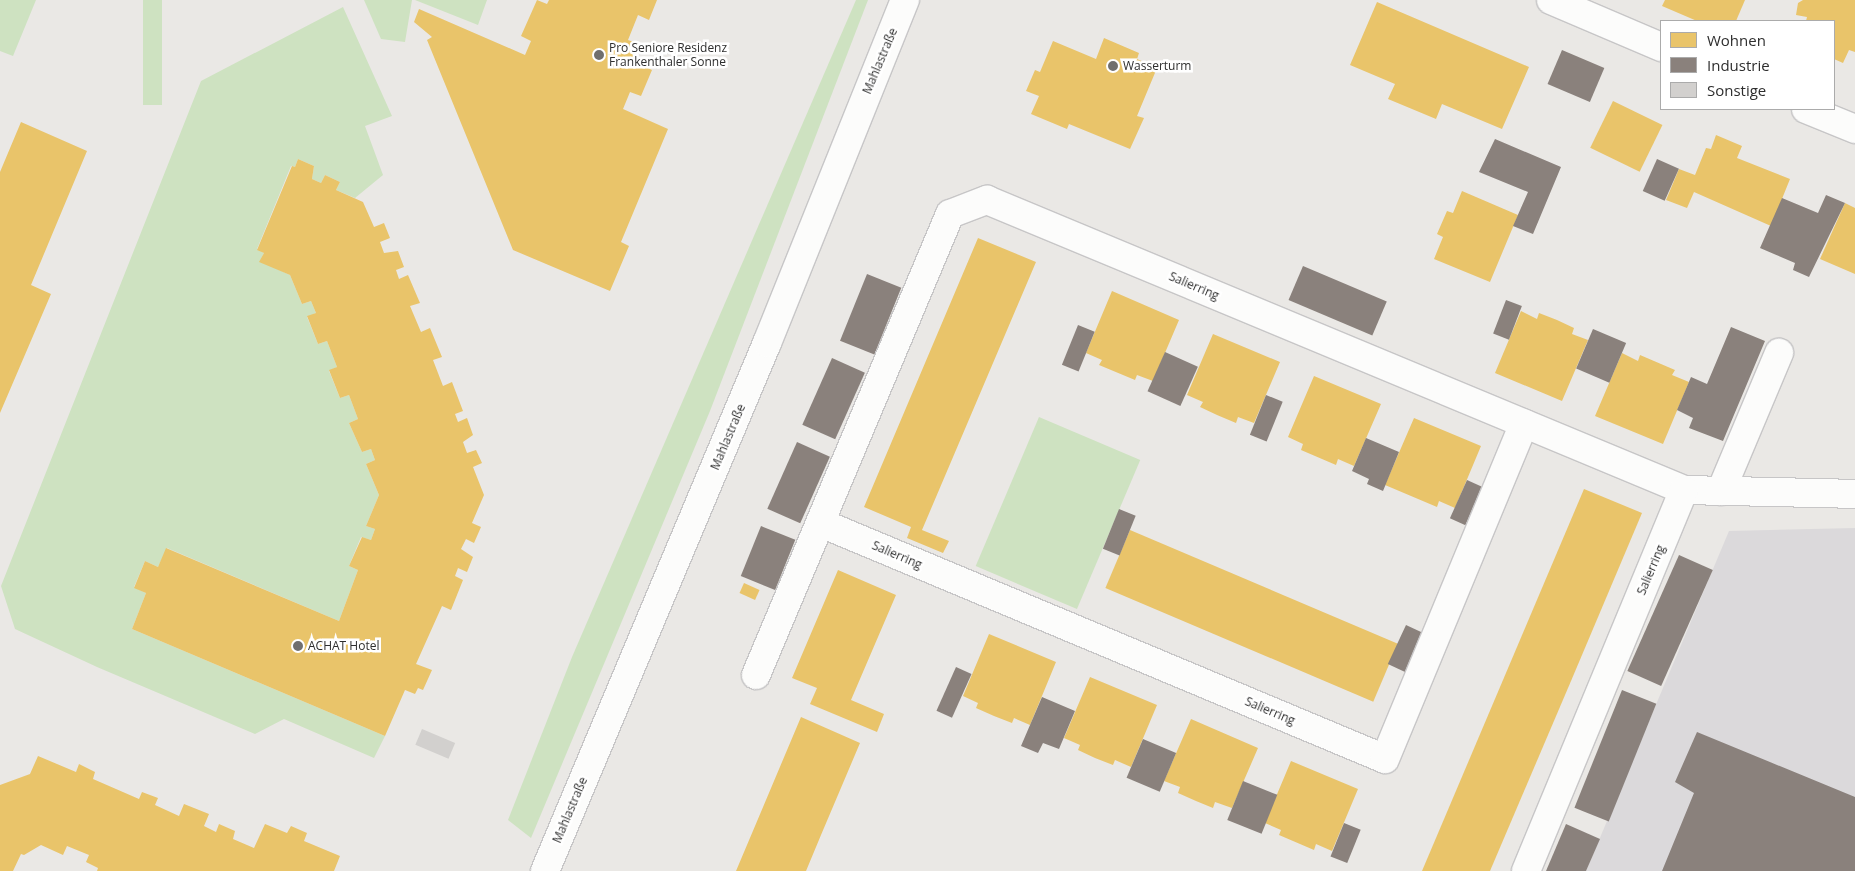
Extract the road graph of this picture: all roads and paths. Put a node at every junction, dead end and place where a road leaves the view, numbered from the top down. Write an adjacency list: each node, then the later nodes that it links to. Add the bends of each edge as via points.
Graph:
1 (905, 0): 13 (street, Mahlastraße, via 768,343)
2 (1551, 0): 3 (street)
3 (1660, 47)
4 (1808, 110): 5 (street)
5 (1855, 130)
6 (1779, 353): 9 (street)
7 (1524, 424): 8 (street, Salierring); 11 (street, Salierring, via 987,200 950,214); 11 (street, Salierring, via 1385,759)
8 (1684, 490): 9 (street, Salierring); 14 (street, Salierring)
9 (1721, 492): 10 (street, Salierring)
10 (1855, 494)
11 (821, 523): 12 (street, Salierring)
12 (756, 675)
13 (546, 871)
14 (1526, 871)

